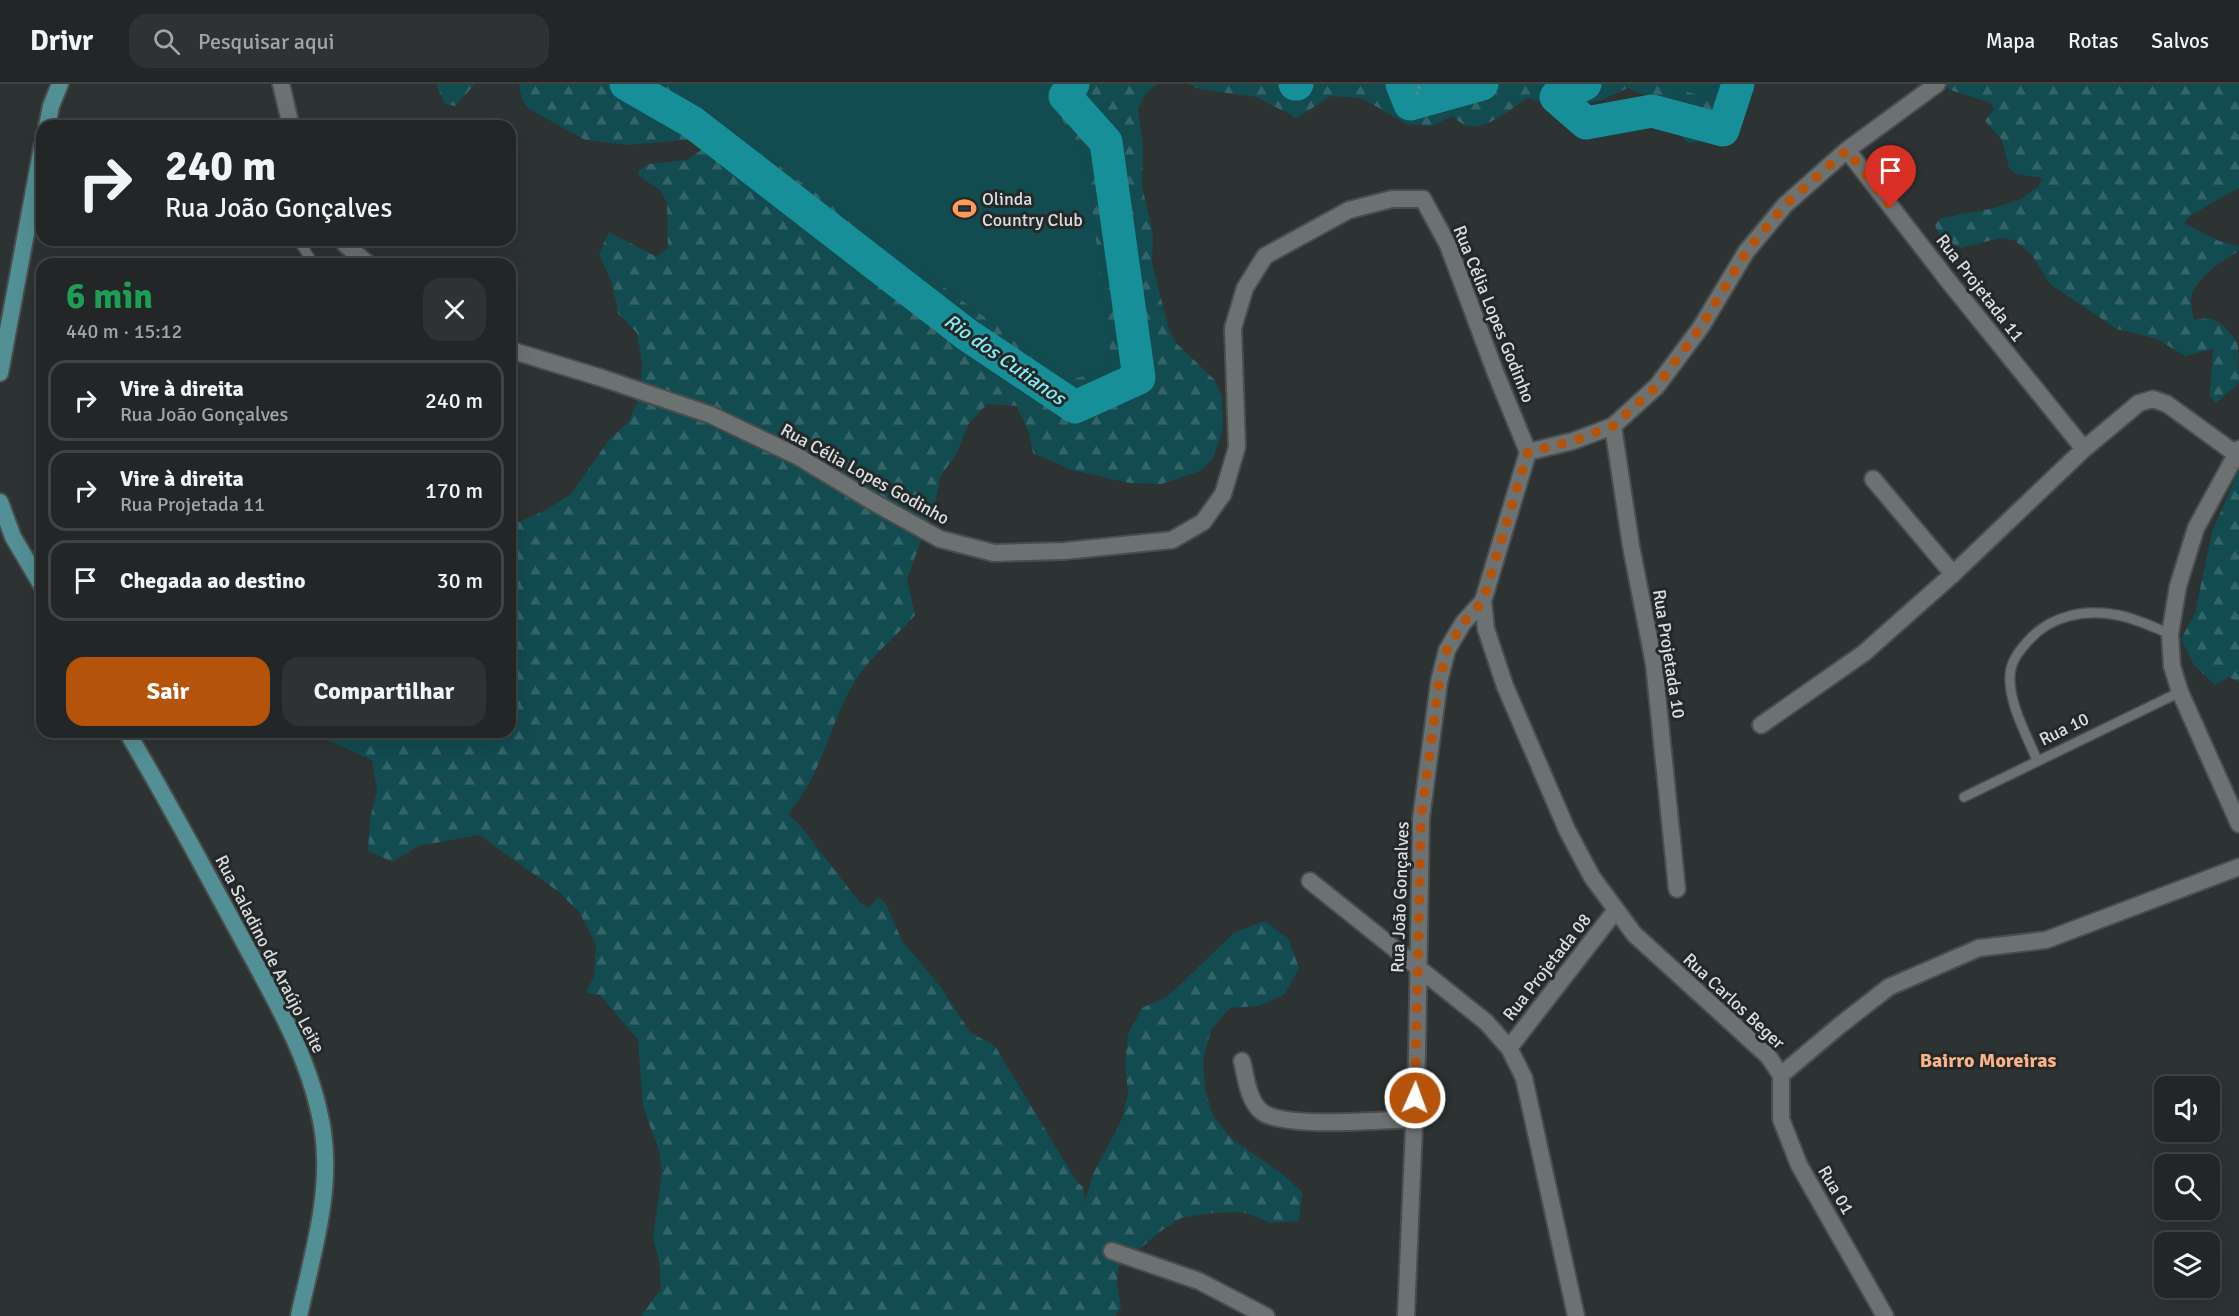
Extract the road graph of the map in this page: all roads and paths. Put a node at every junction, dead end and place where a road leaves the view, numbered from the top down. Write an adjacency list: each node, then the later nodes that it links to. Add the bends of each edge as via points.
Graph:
1 (60, 84): 7 (main road)
2 (281, 84): 6 (street)
3 (1420, 84): 5 (path)
4 (1936, 84): 10 (street)
5 (1417, 94)
6 (285, 106): 8 (lane); 9 (street)
7 (48, 120)
8 (285, 120)
9 (289, 120)
10 (1847, 150): 16 (street, via 1785,205 1746,252 1701,327 1657,386); 17 (street, Rua Projetada 11)
11 (36, 179): 15 (main road)
12 (347, 246): 13 (street)
13 (361, 258)
14 (516, 352): 18 (street, Rua Célia Lopes Godinho, via 711,415 797,456 940,539 994,553 1064,551 1172,540 1203,522 1223,494 1237,447 1233,327 1245,288 1265,256 1349,210 1392,199 1423,199 1448,245)
15 (0, 373)
16 (1613, 426): 18 (street); 34 (street, Rua Projetada 10, via 1654,664)
17 (2084, 449): 19 (street, via 2139,403 2153,399 2167,404); 22 (street)
18 (1528, 452): 24 (street, Rua João Gonçalves)
19 (2238, 452): 25 (street, via 2196,528 2178,586)
20 (1873, 479): 22 (street)
21 (0, 502): 23 (main road, via 13,537)
22 (1953, 574): 27 (street, via 1863,653)
23 (36, 576)
24 (1483, 601): 35 (street, Rua Carlos Beger, via 1486,629 1514,707 1567,830 1592,877); 36 (street, Rua João Gonçalves, via 1463,623 1447,650 1439,682 1421,819)
25 (2170, 633): 26 (street, via 2172,666); 29 (lane, via 2119,615 2091,612 2061,617 2033,636 2016,655 2009,676 2016,711)
26 (2180, 692): 29 (lane, Rua 10); 31 (street)
27 (1761, 725)
28 (131, 738): 42 (main road, Rua Saladino de Araújo Leite, via 292,1033 313,1084 323,1133 324,1196)
29 (2037, 760): 30 (lane, Rua 10)
30 (1964, 797)
31 (2239, 824)
32 (2239, 867): 39 (street, Rua Carlos Beger, via 2046,940 1979,948 1889,987)
33 (1310, 881): 36 (street)
34 (1677, 889)
35 (1616, 910): 37 (street, Rua Projetada 08); 39 (street, Rua Carlos Beger, via 1634,934 1768,1056)
36 (1417, 965): 37 (street, via 1486,1022); 40 (street, Rua João Gonçalves)
37 (1509, 1048): 45 (street, via 1524,1078)
38 (1242, 1061): 40 (street, via 1251,1097 1261,1111 1278,1119)
39 (1781, 1075): 46 (street, Rua 01, via 1781,1119 1799,1166)
40 (1414, 1119): 44 (street, Rua João Gonçalves)
41 (1112, 1251): 43 (street, via 1199,1281)
42 (299, 1316)
43 (1266, 1316)
44 (1406, 1316)
45 (1573, 1316)
46 (1885, 1316)

